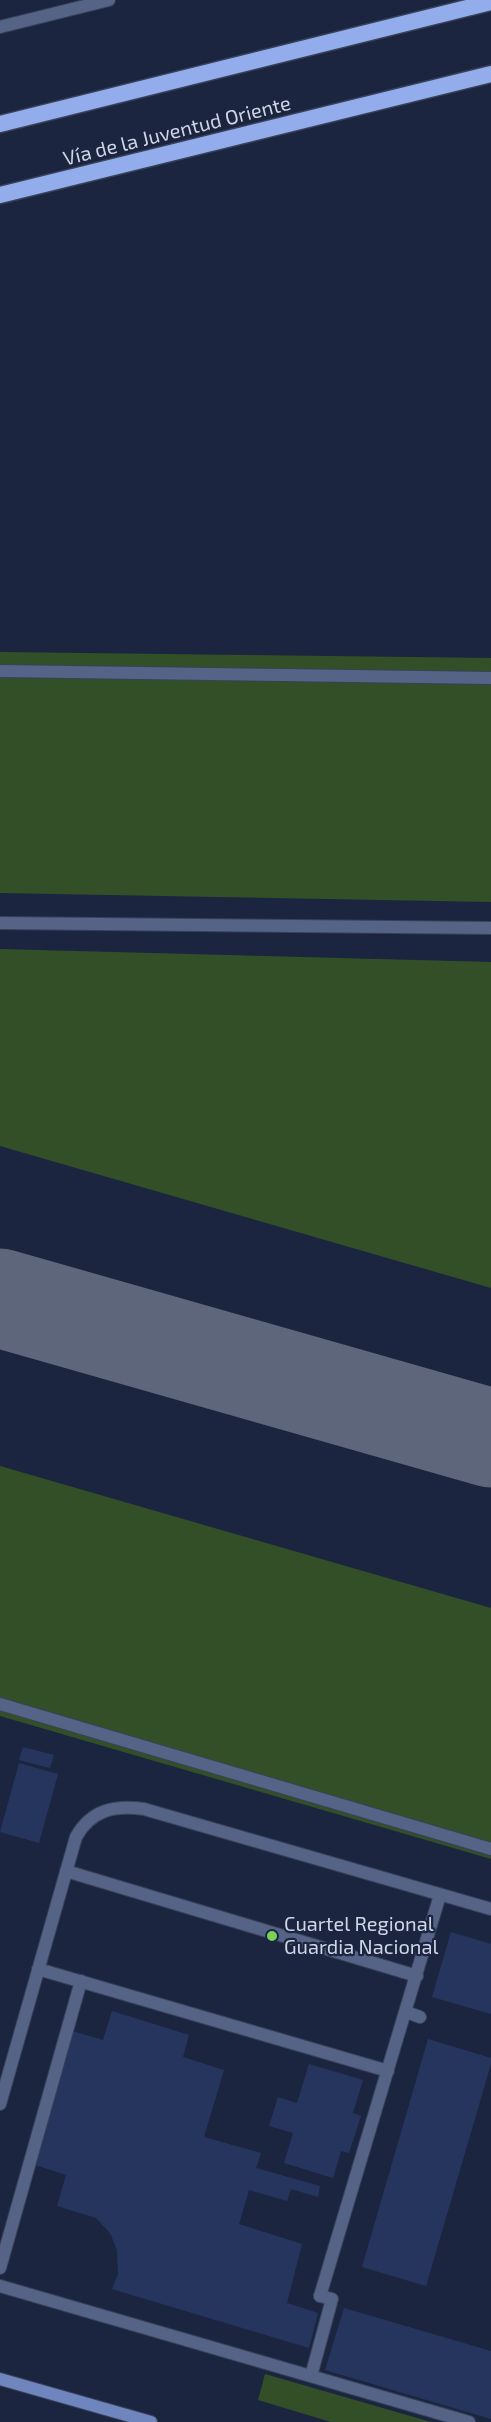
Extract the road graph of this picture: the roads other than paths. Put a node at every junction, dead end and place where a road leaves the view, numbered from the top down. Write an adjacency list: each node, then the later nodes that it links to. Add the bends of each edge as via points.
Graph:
1 (110, 0): 3 (street)
2 (491, 2): 5 (highway)
3 (0, 27)
4 (491, 74): 6 (highway, Vía de la Juventud Oriente)
5 (0, 124)
6 (0, 195)
7 (0, 671): 8 (street)
8 (491, 678)
9 (0, 923): 10 (street)
10 (491, 927)
11 (0, 1704): 12 (street)
12 (491, 1849)
13 (66, 1871): 14 (street, via 76,1837 88,1820 99,1812 130,1807); 16 (street); 17 (street)
14 (440, 1895): 15 (street); 17 (street)
15 (491, 1909)
16 (38, 1969): 18 (street); 22 (street)
17 (417, 1976): 19 (street)
18 (81, 1981): 21 (street); 23 (street)
19 (406, 2012): 20 (street); 21 (street)
20 (420, 2017)
21 (388, 2071): 25 (street, via 320,2296 332,2299)
22 (0, 2104)
23 (0, 2268)
24 (0, 2286): 25 (street)
25 (311, 2376): 28 (street)
26 (0, 2379): 27 (main road)
27 (151, 2422)
28 (470, 2422)

